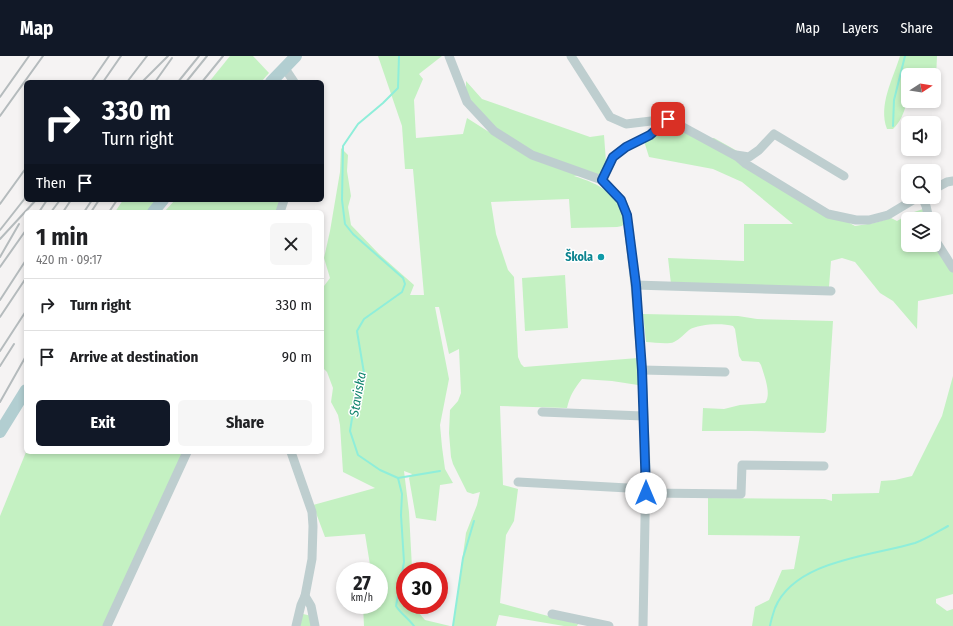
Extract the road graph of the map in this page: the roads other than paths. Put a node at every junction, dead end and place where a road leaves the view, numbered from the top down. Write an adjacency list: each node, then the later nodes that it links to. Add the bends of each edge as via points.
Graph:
1 (296, 56): 4 (main road)
2 (449, 56): 10 (street, via 467,102 494,131 532,155)
3 (571, 56): 7 (street, via 610,117 626,124)
4 (284, 67): 5 (main road); 6 (street)
5 (273, 80)
6 (293, 80)
7 (668, 119): 8 (street); 10 (street, via 650,135 613,157)
8 (733, 154): 9 (street, via 749,157 774,134); 14 (street, via 828,214 869,220 888,215)
9 (844, 176)
10 (602, 180): 18 (street, via 621,200 627,215)
11 (953, 181): 12 (street)
12 (941, 185)
13 (161, 202): 15 (main road)
14 (906, 204)
15 (155, 210)
16 (941, 249): 17 (street)
17 (953, 268)
18 (636, 285): 19 (street); 20 (street)
19 (830, 291)
20 (642, 370): 21 (street); 24 (street)
21 (725, 372)
22 (24, 393): 25 (main road)
23 (542, 412): 24 (street)
24 (643, 416): 30 (street)
25 (0, 432)
26 (186, 454): 33 (street)
27 (292, 454): 31 (street, via 312,512 312,559)
28 (824, 466): 30 (street, via 742,465 741,494)
29 (518, 482): 30 (street)
30 (646, 491): 37 (street)
31 (305, 596): 34 (street); 35 (street, via 311,606)
32 (552, 614): 36 (street)
33 (107, 626)
34 (296, 626)
35 (315, 626)
36 (609, 626)
37 (643, 626)

